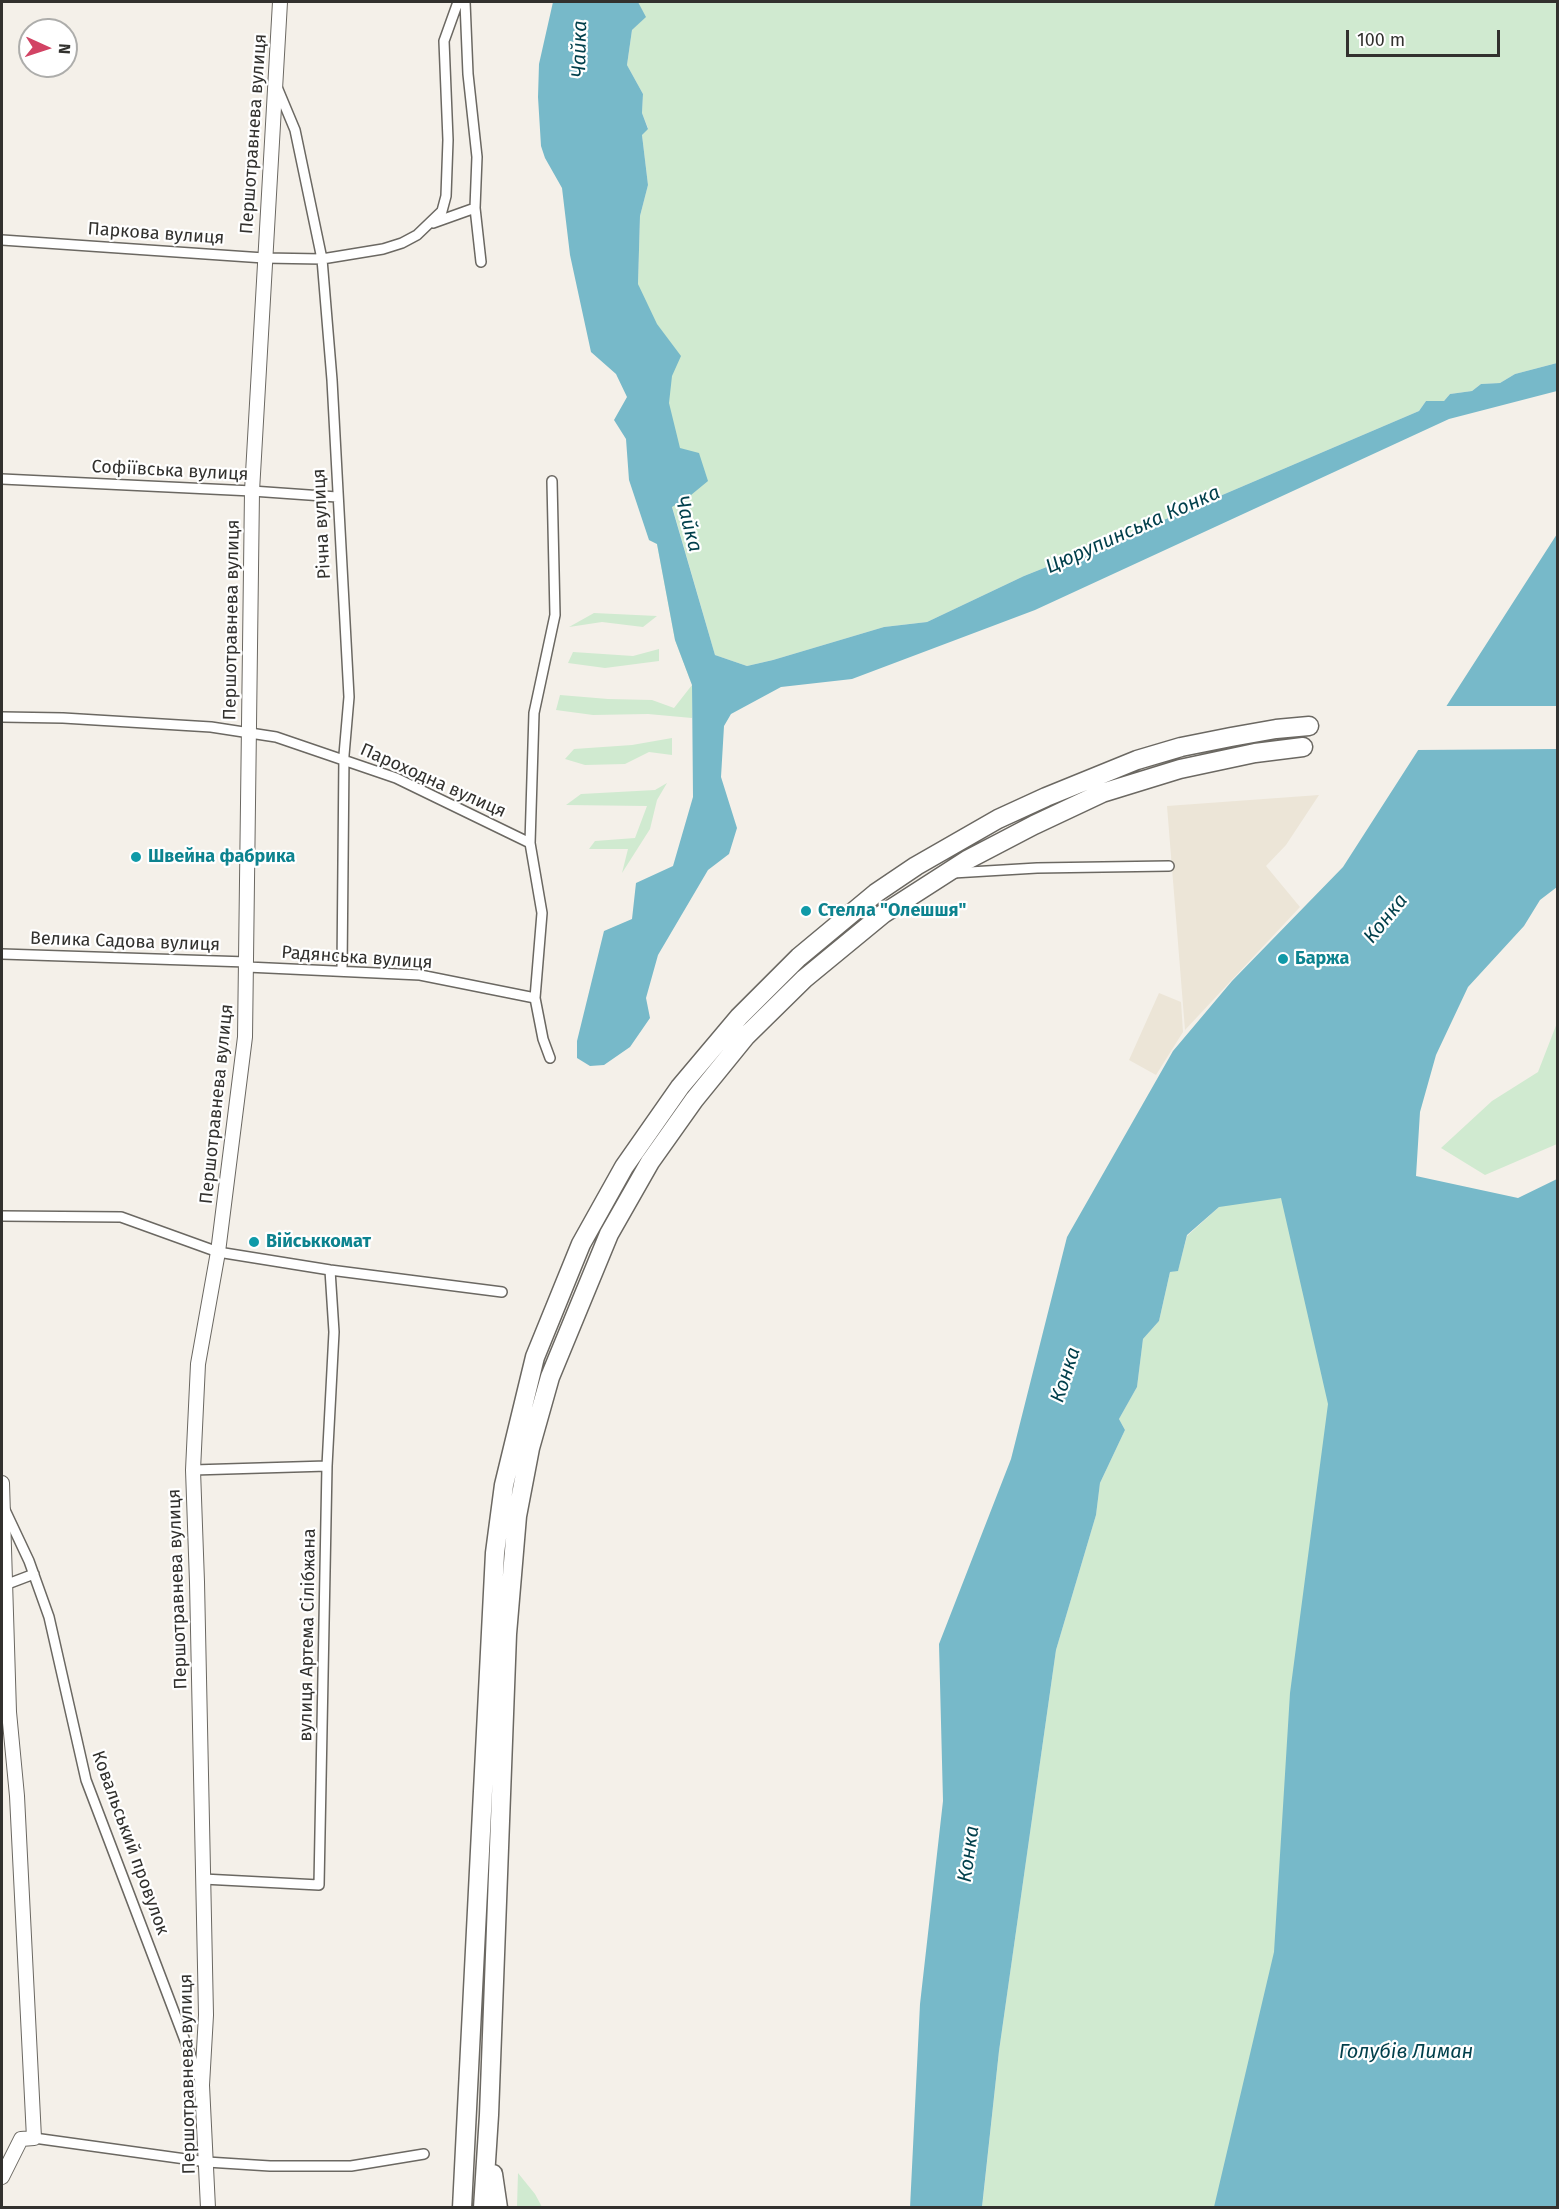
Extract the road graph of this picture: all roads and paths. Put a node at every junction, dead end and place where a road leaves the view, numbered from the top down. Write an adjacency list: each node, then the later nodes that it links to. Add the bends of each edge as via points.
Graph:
1 (280, 2): 4 (street, Першотравнева вулиця)
2 (458, 2): 6 (street, Паркова вулиця, via 444,41 447,196 442,211)
3 (465, 2): 5 (street, via 477,157)
4 (275, 82): 8 (street, Першотравнева вулиця); 9 (street, Річна вулиця, via 295,129)
5 (475, 208): 6 (street); 10 (street)
6 (430, 224): 9 (street, Паркова вулиця, via 402,243)
7 (2, 240): 8 (street, Паркова вулиця)
8 (264, 258): 9 (street, Паркова вулиця); 13 (street, Першотравнева вулиця)
9 (322, 259): 14 (street, Річна вулиця)
10 (481, 262)
11 (2, 479): 13 (street, Софіївська вулиця)
12 (552, 481): 20 (street, via 555,615 534,712)
13 (252, 491): 14 (street, Софіївська вулиця); 17 (street, Першотравнева вулиця)
14 (337, 497): 19 (street, Річна вулиця, via 349,697)
15 (2, 717): 17 (street, Пароходна вулиця, via 63,717)
16 (1309, 726): 46 (highway, via 1231,737 1137,760 998,819 876,893 799,957 739,1017 680,1087 619,1177 580,1244 535,1357 504,1485 495,1554)
17 (248, 731): 19 (street, Пароходна вулиця); 24 (street, Першотравнева вулиця)
18 (1303, 747): 22 (highway, via 1180,769 1102,793)
19 (344, 759): 20 (street, Пароходна вулиця, via 396,778); 25 (street, Річна вулиця)
20 (530, 843): 26 (street, via 542,913)
21 (1169, 866): 22 (street)
22 (945, 874): 40 (highway, via 883,914 804,978 746,1036 694,1100 650,1162 609,1234 550,1377 530,1448 517,1516 507,1634)
23 (2, 954): 24 (street, Велика Садова вулиця)
24 (247, 964): 25 (street, Радянська вулиця); 29 (street, Першотравнева вулиця, via 245,1037)
25 (342, 971): 26 (street, Радянська вулиця, via 420,975)
26 (535, 998): 27 (street)
27 (550, 1058)
28 (2, 1216): 29 (street, via 121,1217)
29 (218, 1251): 30 (street); 33 (street, Першотравнева вулиця, via 198,1364)
30 (330, 1270): 31 (street); 32 (street, вулиця Артема Сілібжана, via 334,1332)
31 (502, 1292)
32 (327, 1466): 33 (street); 38 (street, вулиця Артема Сілібжана, via 319,1885)
33 (193, 1470): 38 (street, Першотравнева вулиця)
34 (2, 1483): 35 (street)
35 (3, 1508): 36 (street, Ковальський провулок); 37 (street)
36 (34, 1574): 37 (street); 39 (street, Ковальський провулок, via 49,1617 86,1780)
37 (5, 1585): 41 (street)
38 (203, 1879): 39 (street, Першотравнева вулиця, via 206,2015)
39 (202, 2085): 43 (street, Першотравнева вулиця)
40 (489, 2115): 47 (highway); 48 (highway)
41 (34, 2138): 43 (street); 44 (street, via 21,2139)
42 (424, 2154): 43 (street, via 351,2166)
43 (207, 2162): 45 (street, Першотравнева вулиця)
44 (2, 2177)
45 (208, 2208)
46 (462, 2208)
47 (483, 2208)
48 (498, 2208)

